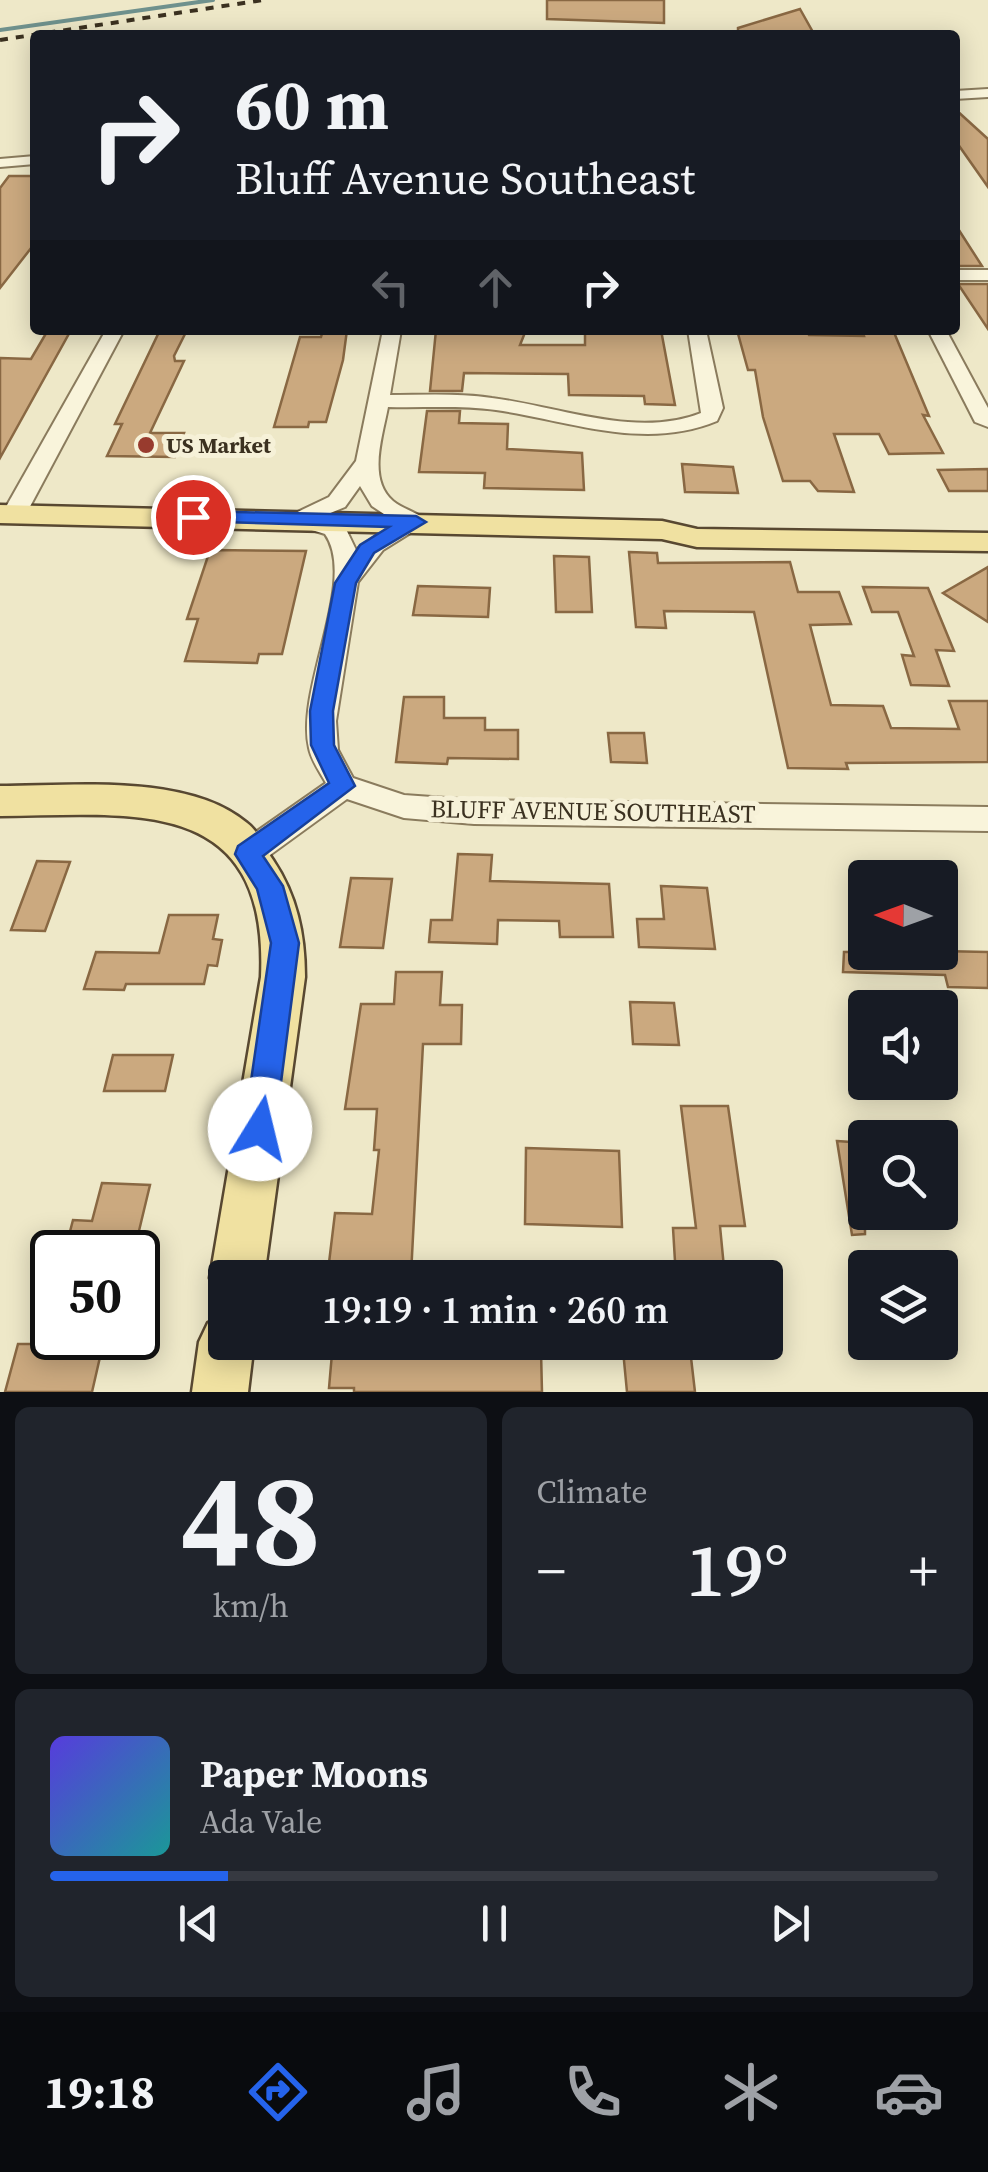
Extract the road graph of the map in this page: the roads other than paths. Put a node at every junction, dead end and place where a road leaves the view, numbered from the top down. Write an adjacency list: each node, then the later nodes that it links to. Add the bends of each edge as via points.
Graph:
1 (988, 93): 2 (street)
2 (960, 95)
3 (960, 96): 4 (street)
4 (988, 111)
5 (30, 160): 6 (street)
6 (0, 162)
7 (960, 275): 8 (street)
8 (988, 275)
9 (112, 335): 16 (street)
10 (391, 335): 13 (street)
11 (699, 335): 13 (street, via 713,408 710,417 688,427 594,424 493,404)
12 (939, 335): 14 (street)
13 (378, 401): 15 (street)
14 (985, 422)
15 (367, 462): 17 (street, via 337,502); 18 (street, via 374,498)
16 (7, 514): 17 (main road)
17 (301, 519): 18 (main road); 22 (street, via 328,524 341,538)
18 (416, 522): 20 (main road); 22 (street, via 367,549)
19 (988, 528): 20 (main road, via 694,524)
20 (662, 530): 21 (main road, via 698,538)
21 (988, 542)
22 (346, 583): 23 (street, via 322,711 322,745)
23 (343, 786): 25 (street, BLUFF AVENUE SOUTHEAST, via 404,806 474,812); 26 (street)
24 (0, 801): 26 (main road, via 182,809 234,834)
25 (988, 819)
26 (248, 854): 27 (main road, via 270,886 285,943)
27 (240, 1260)
28 (224, 1360): 29 (main road)
29 (220, 1392)

